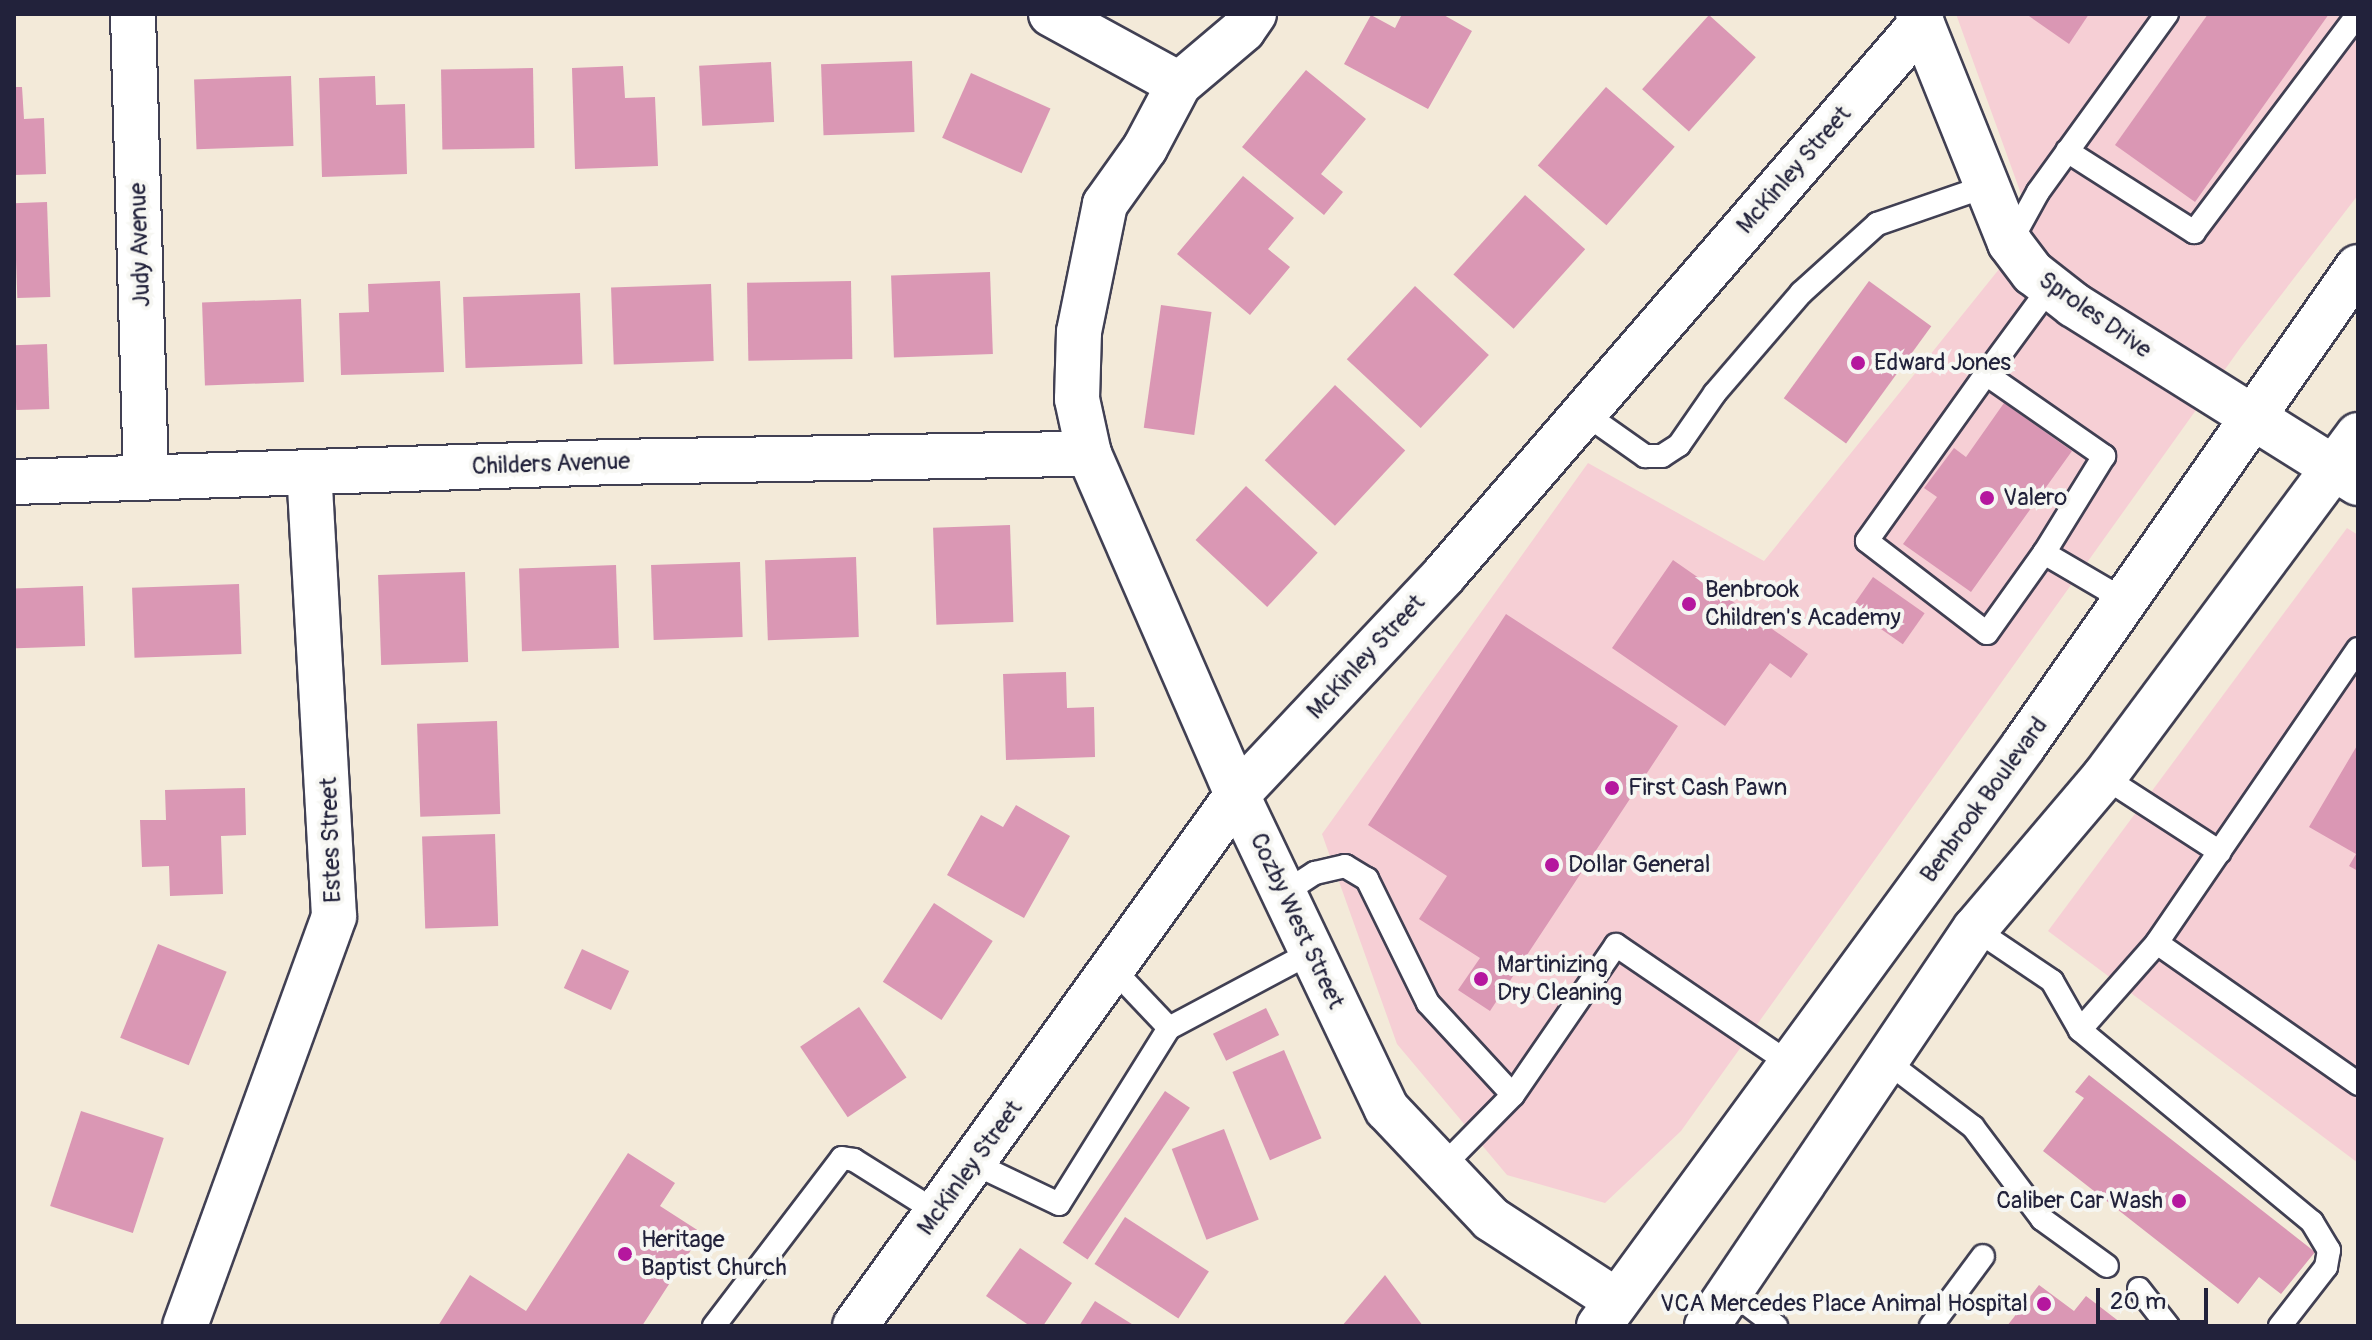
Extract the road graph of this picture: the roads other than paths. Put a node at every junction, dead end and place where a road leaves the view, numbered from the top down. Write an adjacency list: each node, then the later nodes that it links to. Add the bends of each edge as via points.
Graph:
1 (133, 14): 19 (main road, Judy Avenue)
2 (1051, 14): 7 (main road)
3 (1254, 14): 7 (main road, via 1243,30)
4 (2167, 14): 8 (lane)
5 (2358, 14): 8 (lane, via 2194,232)
6 (1922, 17): 9 (main road, Sproles Drive); 14 (main road, McKinley Street)
7 (1179, 84): 16 (main road, Cozby West Street, via 1145,148 1105,204 1079,332 1077,399)
8 (2067, 151): 10 (lane)
9 (1987, 186): 10 (main road, Sproles Drive); 14 (lane, via 1877,224 1801,293 1715,393 1679,445 1662,456 1645,456)
10 (2010, 243): 12 (main road, Sproles Drive)
11 (2358, 267): 15 (main road, Benbrook Boulevard)
12 (2050, 287): 13 (lane); 15 (main road, Sproles Drive)
13 (1986, 374): 21 (lane, via 2104,456); 21 (lane, via 1867,541 1987,633)
14 (1584, 413): 25 (main road, McKinley Street, via 1444,575)
15 (2254, 421): 17 (main road, Sproles Drive); 22 (main road, Benbrook Boulevard)
16 (1089, 454): 18 (main road, Childers Avenue); 25 (main road, Cozby West Street)
17 (2351, 462): 24 (main road)
18 (309, 473): 19 (main road, Childers Avenue); 46 (main road, Estes Street, via 334,916)
19 (146, 477): 20 (main road, Childers Avenue)
20 (14, 482)
21 (2044, 553): 22 (lane)
22 (2126, 601): 35 (main road, Benbrook Boulevard)
23 (2358, 649): 26 (lane)
24 (2104, 777): 26 (lane); 28 (main road)
25 (1237, 795): 27 (main road, Cozby West Street); 31 (main road, McKinley Street)
26 (2220, 852): 29 (lane)
27 (1284, 893): 30 (main road, Cozby West Street); 37 (lane, via 1315,873 1345,866 1367,879 1428,1003)
28 (1975, 929): 33 (lane, via 2052,981); 34 (main road)
29 (2157, 943): 33 (lane); 36 (lane)
30 (1312, 952): 32 (lane); 39 (main road, Cozby West Street, via 1387,1109)
31 (1114, 970): 32 (lane); 38 (main road, McKinley Street)
32 (1169, 1028): 38 (lane, via 1059,1204)
33 (2080, 1030): 52 (lane, via 2312,1222 2329,1250 2326,1267)
34 (1886, 1061): 42 (lane, via 1973,1127 2042,1219); 44 (main road)
35 (1792, 1065): 37 (lane, via 1616,945); 45 (main road, Benbrook Boulevard)
36 (2358, 1084)
37 (1513, 1095): 39 (lane)
38 (973, 1163): 40 (main road, McKinley Street)
39 (1442, 1167): 45 (main road, Cozby West Street, via 1491,1219)
40 (937, 1212): 47 (lane, via 854,1160 842,1158); 48 (main road, McKinley Street)
41 (1983, 1256): 50 (lane)
42 (2107, 1266)
43 (2139, 1289): 51 (lane)
44 (1718, 1309): 49 (lane)
45 (1608, 1314)
46 (185, 1326)
47 (714, 1326)
48 (855, 1326)
49 (1776, 1326)
50 (1931, 1326)
51 (2168, 1326)
52 (2280, 1326)

